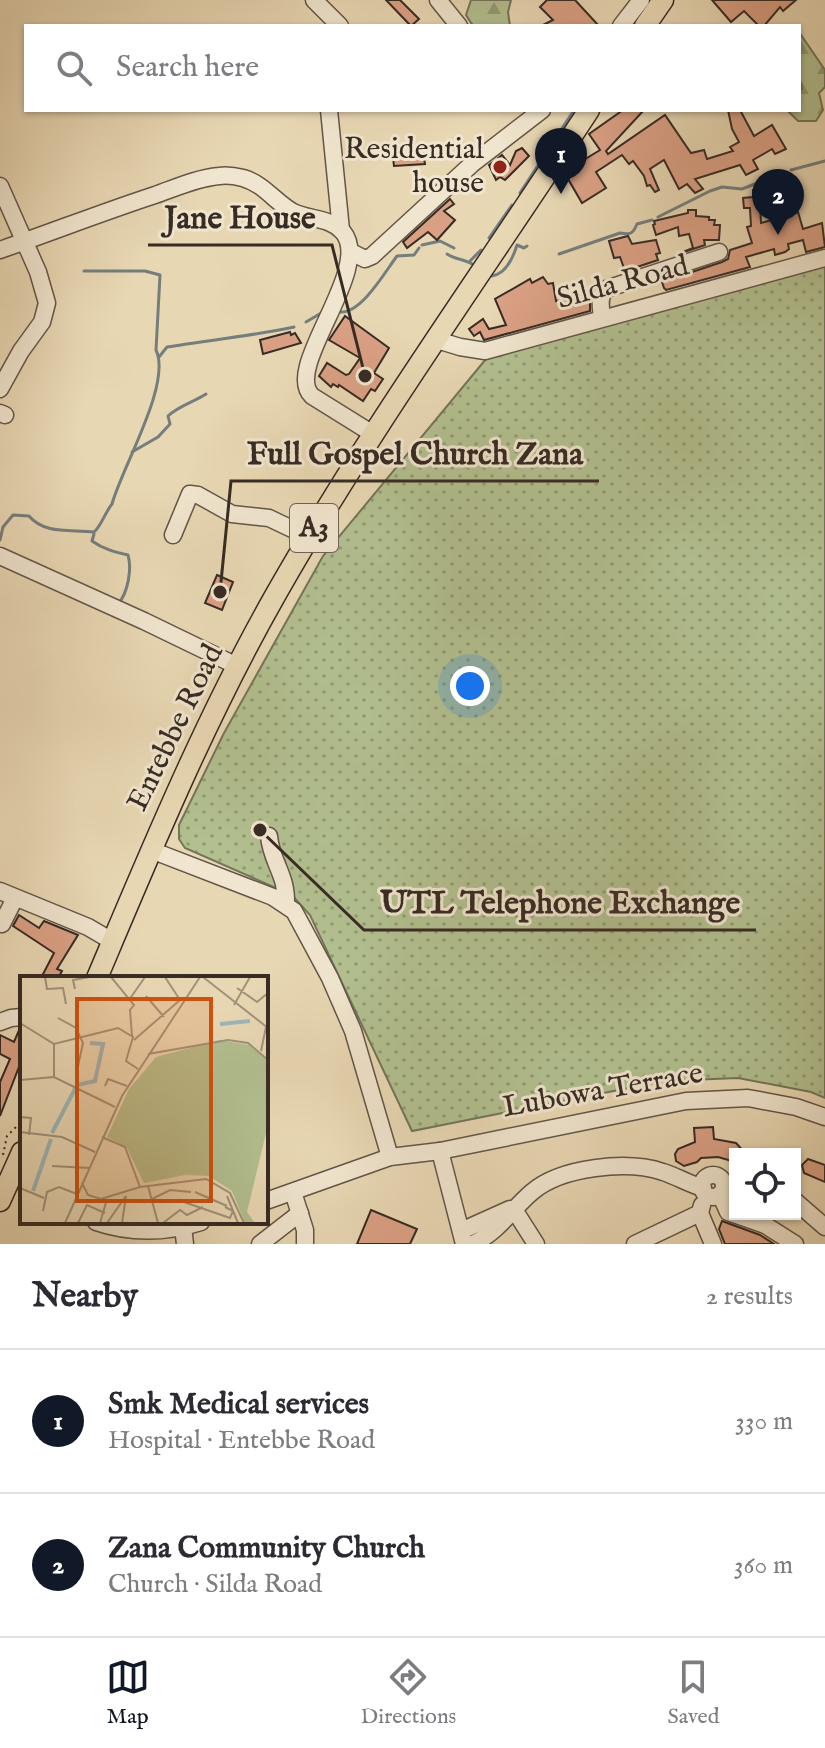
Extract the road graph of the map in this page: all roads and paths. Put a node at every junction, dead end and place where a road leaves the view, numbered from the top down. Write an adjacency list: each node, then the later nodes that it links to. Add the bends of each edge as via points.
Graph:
1 (438, 0): 6 (street)
2 (663, 0): 4 (main road)
3 (320, 2): 5 (street)
4 (637, 8): 7 (street)
5 (338, 24)
6 (457, 24)
7 (623, 24)
8 (329, 112): 12 (street)
9 (537, 112): 15 (street, via 372,256 365,259)
10 (588, 112): 21 (main road, Entebbe Road / A3)
11 (0, 186): 13 (street)
12 (341, 230): 13 (street, via 293,212 253,182 218,176); 15 (street)
13 (23, 242): 14 (street); 22 (street, via 38,272 47,310)
14 (0, 250)
15 (351, 252): 23 (street, via 304,381 312,396)
16 (719, 252): 20 (street, via 606,289)
17 (825, 258): 19 (street, Silda Road)
18 (652, 283): 19 (street)
19 (654, 304): 20 (street, Silda Road)
20 (602, 318): 21 (street, Silda Road, via 485,351)
21 (437, 340): 23 (main road, Entebbe Road / A3)
22 (0, 389)
23 (373, 434): 25 (main road, Entebbe Road / A3)
24 (173, 535): 25 (street, via 190,494 232,514 269,518)
25 (309, 537): 27 (main road, Entebbe Road / A3)
26 (0, 556): 27 (street)
27 (237, 666): 29 (main road, Entebbe Road / A3)
28 (269, 836): 31 (street, via 270,852 286,886)
29 (151, 850): 31 (street); 33 (main road, Entebbe Road / A3)
30 (8, 894): 32 (street); 33 (street)
31 (286, 904): 41 (street, via 303,925 353,1031)
32 (2, 924)
33 (112, 941): 34 (main road, Entebbe Road / A3)
34 (98, 976)
35 (20, 1017): 36 (street)
36 (0, 1022)
37 (825, 1117): 39 (street, Lubowa Terrace, via 748,1098 707,1099)
38 (20, 1123): 42 (path, via 7,1136)
39 (440, 1151): 41 (street, Lubowa Terrace); 56 (street)
40 (20, 1156): 46 (main road)
41 (390, 1157): 44 (street, Lubowa Terrace)
42 (0, 1164)
43 (716, 1186): 48 (street, via 639,1167 603,1168 553,1179 533,1191); 50 (street); 54 (street, via 728,1212)
44 (293, 1192): 45 (street, Lubowa Terrace); 49 (street)
45 (268, 1200)
46 (0, 1201)
47 (801, 1206): 53 (street)
48 (518, 1211): 56 (street); 60 (street); 61 (street); 62 (street)
49 (300, 1213): 58 (street); 59 (street)
50 (700, 1213): 57 (street); 63 (street)
51 (778, 1220): 54 (street)
52 (104, 1224): 55 (street)
53 (825, 1227)
54 (774, 1231): 64 (street)
55 (184, 1236)
56 (462, 1238)
57 (641, 1243)
58 (260, 1244)
59 (305, 1244)
60 (473, 1244)
61 (528, 1244)
62 (536, 1244)
63 (713, 1244)
64 (795, 1244)

